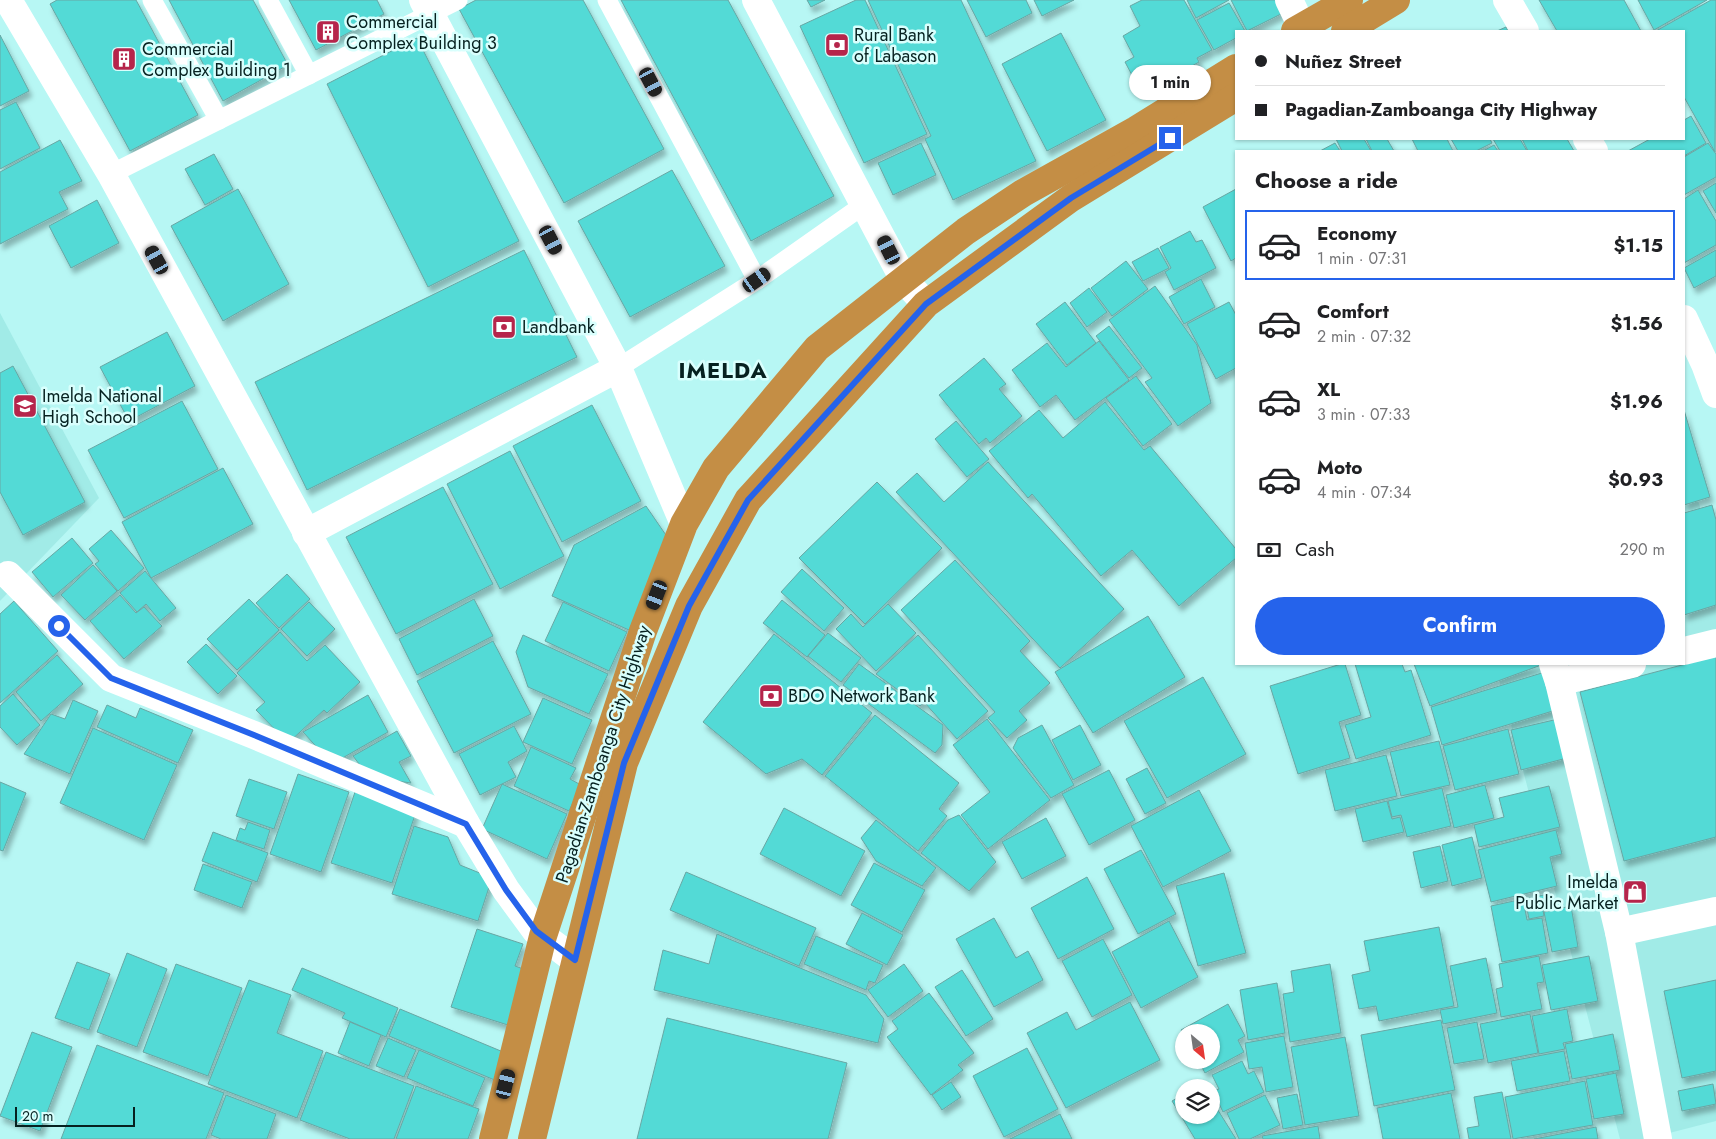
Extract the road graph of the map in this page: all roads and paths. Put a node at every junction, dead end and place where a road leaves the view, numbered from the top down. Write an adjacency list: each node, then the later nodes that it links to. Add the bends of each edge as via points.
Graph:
1 (8, 0): 19 (street)
2 (152, 0): 18 (lane)
3 (268, 0): 16 (lane)
4 (458, 0): 11 (lane)
5 (607, 0): 21 (lane)
6 (756, 0): 20 (street)
7 (1289, 0): 12 (street)
8 (1349, 0): 12 (highway)
9 (1396, 0): 13 (highway)
10 (1507, 0): 14 (street)
11 (427, 7): 16 (lane); 25 (street)
12 (1299, 29)
13 (1347, 30)
14 (1524, 30)
15 (1235, 69): 22 (highway, Pagadian-Zamboanga City Highway, via 1136,130 1023,193 966,231)
16 (309, 75): 18 (lane)
17 (1235, 99): 23 (highway, Pagadian-Zamboanga City Highway, via 1071,198)
18 (219, 120): 19 (lane)
19 (110, 174): 28 (street)
20 (865, 204): 21 (lane); 22 (street)
21 (757, 280): 25 (lane)
22 (904, 280): 23 (street); 27 (highway, Pagadian-Zamboanga City Highway, via 816,348 716,468)
23 (926, 304): 38 (highway, Pagadian-Zamboanga City Highway, via 748,500 689,606 624,763)
24 (1685, 321): 26 (street)
25 (618, 368): 27 (street); 28 (street)
26 (1716, 394)
27 (684, 524): 37 (highway, Pagadian-Zamboanga City Highway, via 643,631)
28 (306, 533): 34 (street)
29 (8, 575): 34 (street, via 111,678)
30 (1716, 643): 31 (street)
31 (1685, 651)
32 (1624, 665): 33 (street)
33 (1556, 673): 36 (street)
34 (466, 824): 37 (street, via 506,890)
35 (1716, 911): 36 (street)
36 (1619, 932): 41 (street)
37 (543, 936): 38 (street); 39 (highway, Pagadian-Zamboanga City Highway)
38 (575, 960): 40 (highway, Pagadian-Zamboanga City Highway)
39 (493, 1139)
40 (532, 1139)
41 (1658, 1139)

